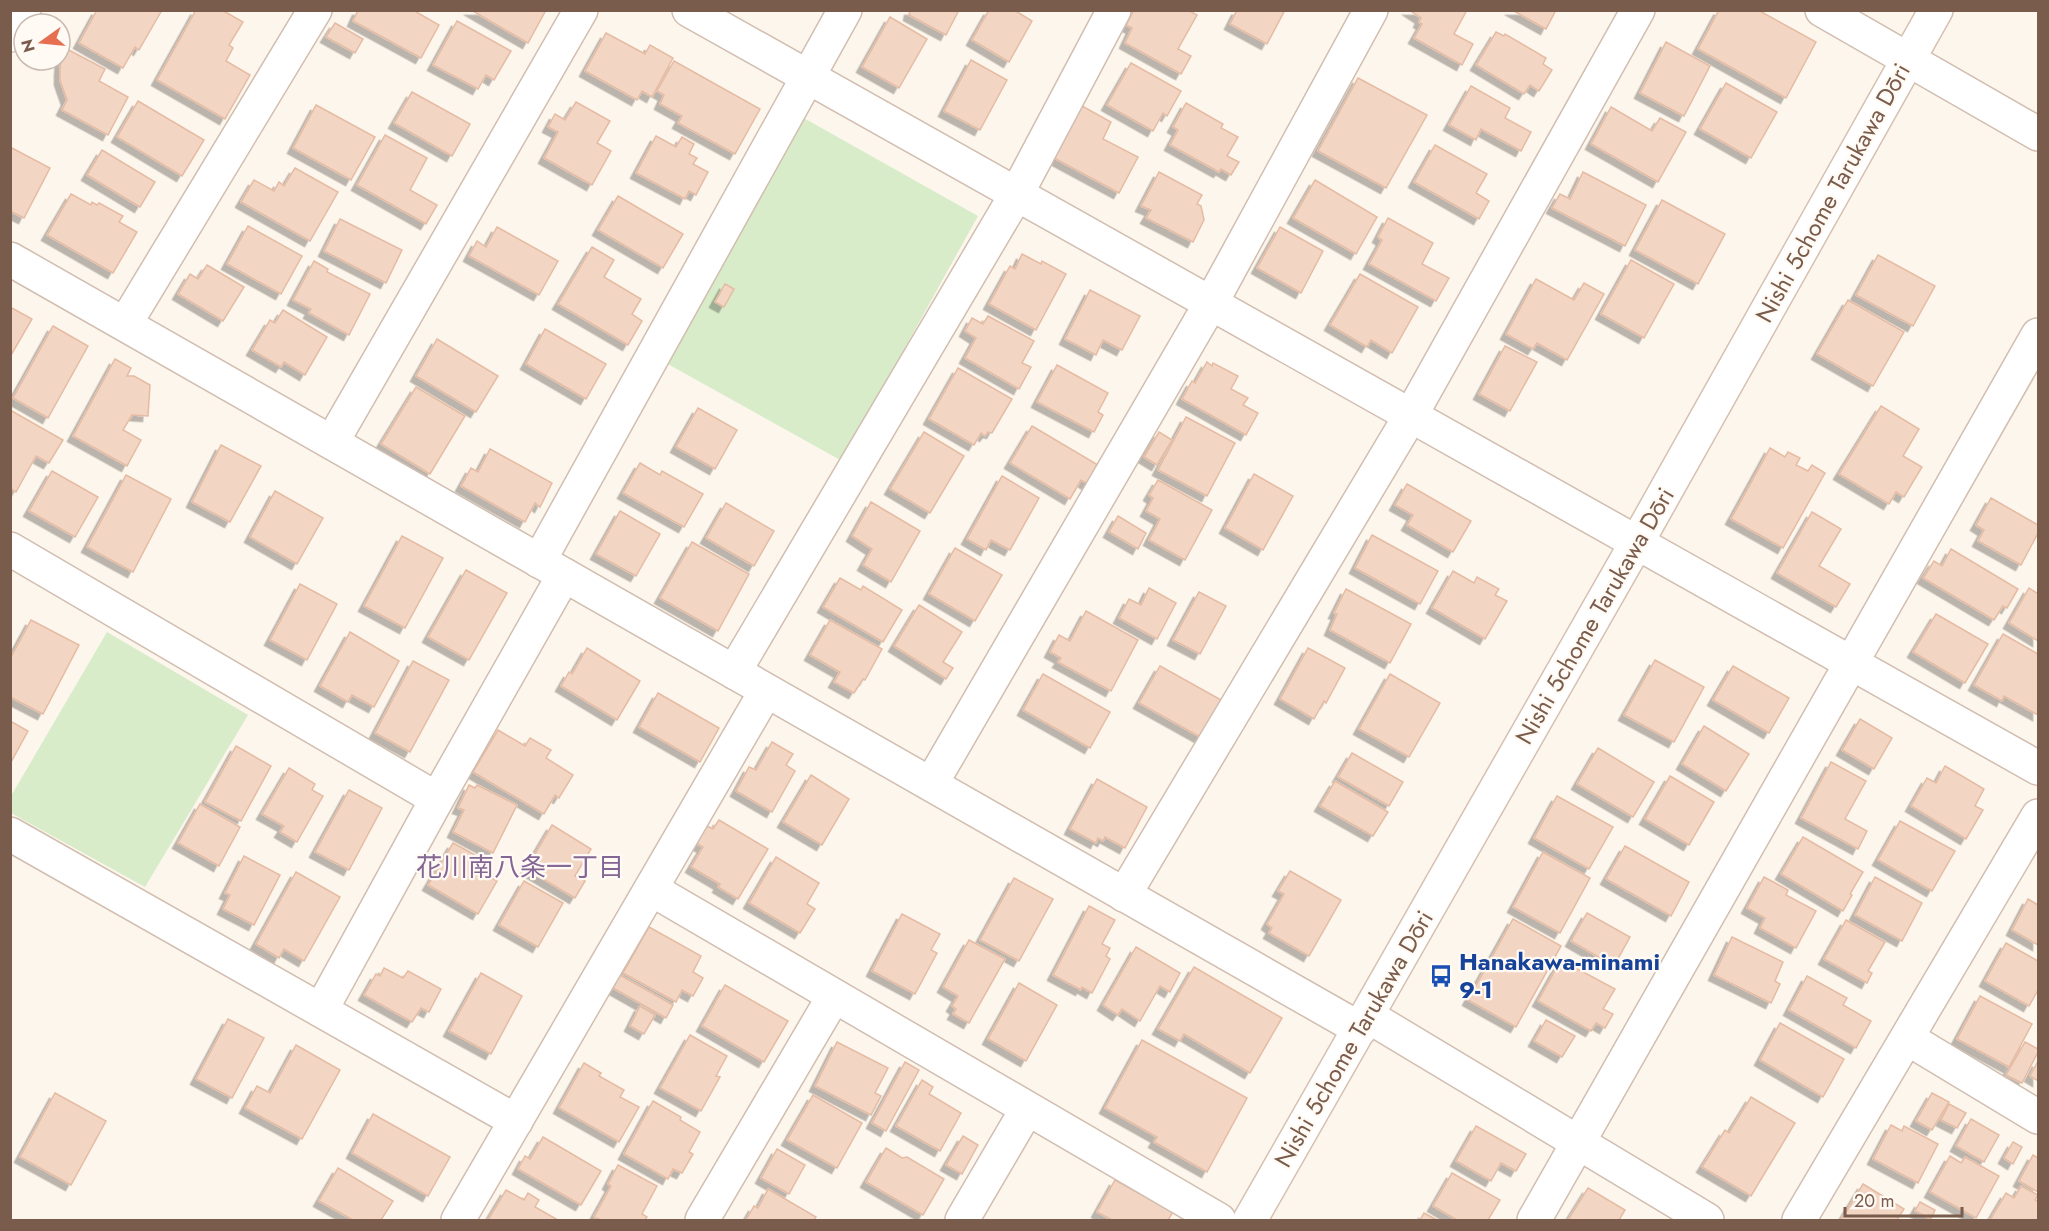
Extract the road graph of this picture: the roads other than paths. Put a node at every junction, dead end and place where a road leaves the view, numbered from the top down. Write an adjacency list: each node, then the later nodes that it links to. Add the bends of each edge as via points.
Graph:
1 (24, 10): 11 (street)
2 (315, 10): 18 (street)
3 (581, 10): 21 (street)
4 (689, 10): 13 (street)
5 (845, 10): 13 (street)
6 (1114, 10): 15 (street)
7 (1371, 10): 17 (street)
8 (1638, 10): 20 (street)
9 (1822, 10): 12 (street)
10 (1936, 10): 12 (street, Nishi 5chome Tarukawa Dōri)
11 (10, 35)
12 (1909, 59): 14 (street); 22 (street, Nishi 5chome Tarukawa Dōri)
13 (807, 77): 15 (street); 24 (street)
14 (2038, 134)
15 (1016, 195): 17 (street); 26 (street)
16 (10, 259): 18 (street)
17 (1211, 303): 20 (street); 29 (street)
18 (125, 324): 21 (street)
19 (2038, 335): 25 (street)
20 (1411, 415): 22 (street); 34 (street)
21 (332, 442): 24 (street)
22 (1637, 542): 25 (street); 37 (street, Nishi 5chome Tarukawa Dōri)
23 (10, 549): 30 (street)
24 (552, 568): 26 (street); 30 (street)
25 (1851, 663): 28 (street); 42 (street)
26 (734, 672): 27 (street)
27 (766, 691): 29 (street); 33 (street)
28 (2038, 768)
29 (931, 784): 34 (street)
30 (437, 799): 36 (street)
31 (2038, 816): 38 (street)
32 (10, 834): 36 (street)
33 (651, 888): 35 (street); 41 (street)
34 (1124, 895): 37 (street)
35 (834, 996): 39 (street); 44 (street)
36 (321, 1010): 41 (street)
37 (1364, 1023): 42 (street); 47 (street, Nishi 5chome Tarukawa Dōri)
38 (1907, 1038): 40 (street); 50 (street)
39 (1027, 1108): 45 (street); 46 (street)
40 (2038, 1117)
41 (516, 1121): 43 (street)
42 (1578, 1143): 48 (street); 49 (street)
43 (458, 1221)
44 (702, 1221)
45 (962, 1221)
46 (1219, 1221)
47 (1250, 1221)
48 (1534, 1221)
49 (1707, 1221)
50 (1799, 1221)

